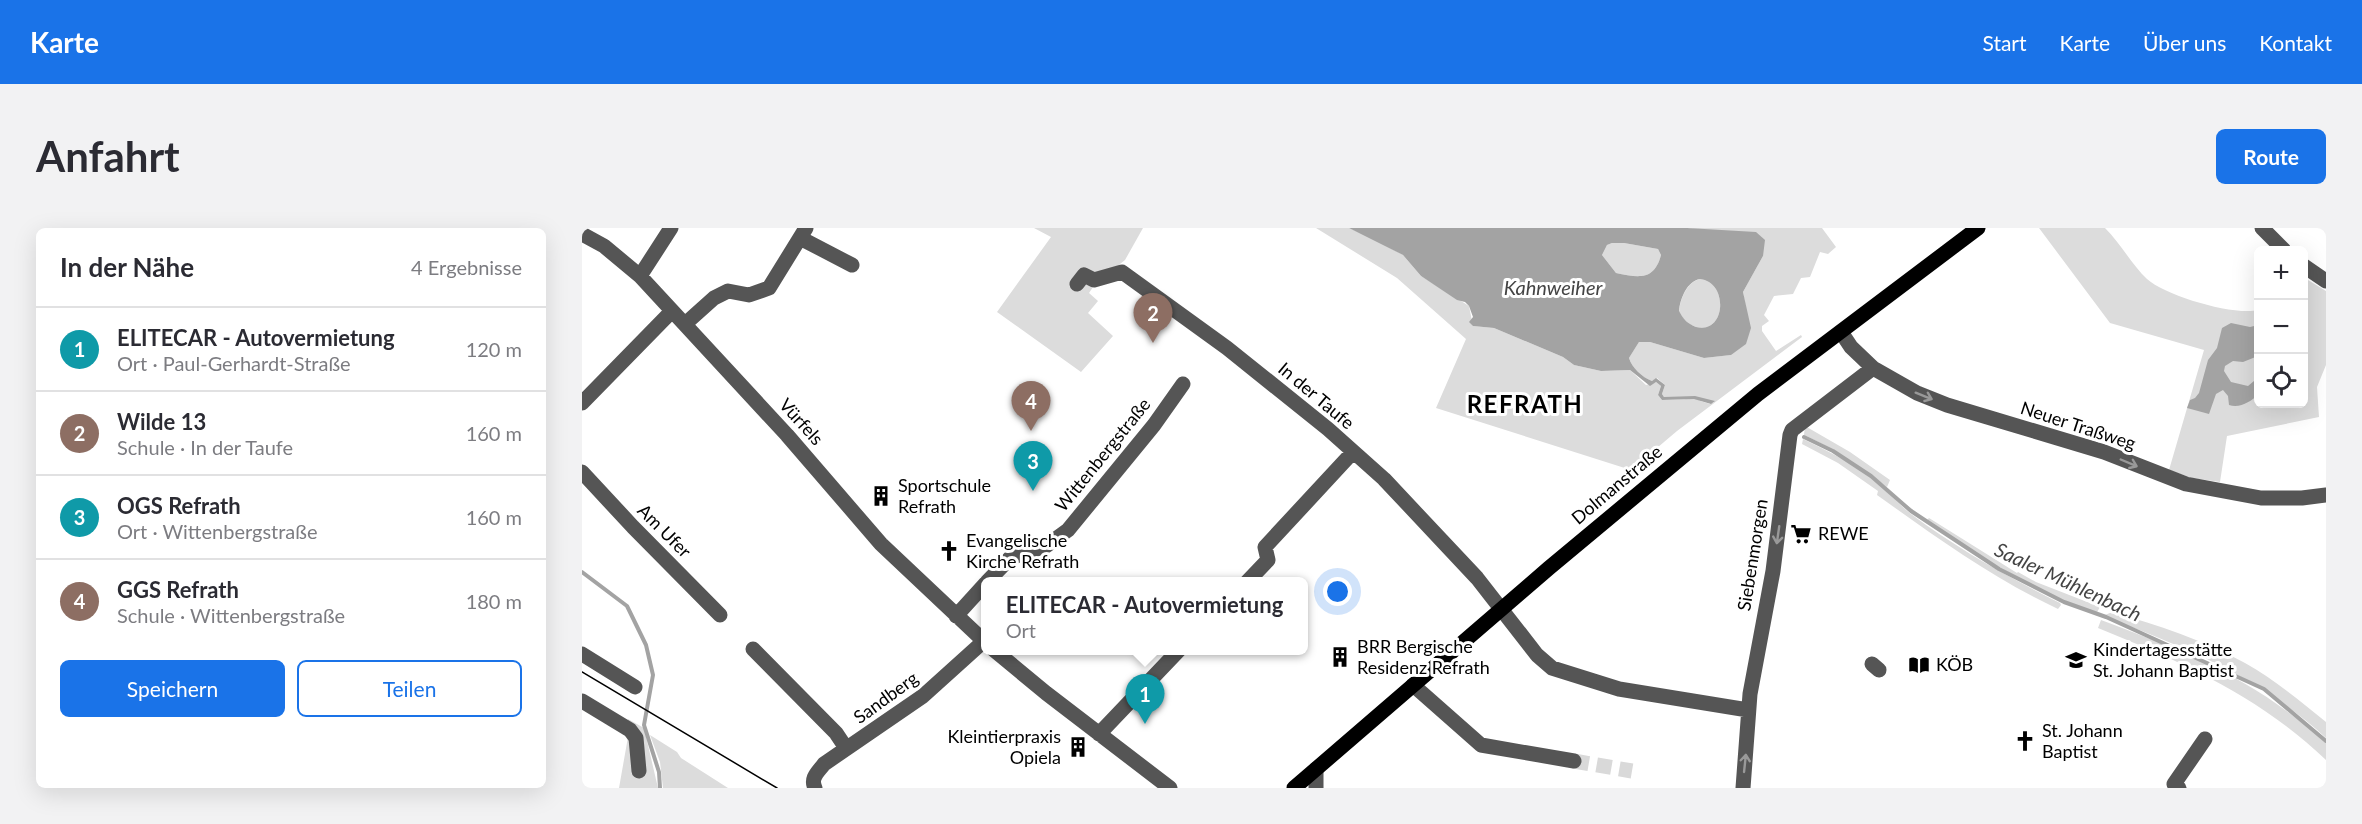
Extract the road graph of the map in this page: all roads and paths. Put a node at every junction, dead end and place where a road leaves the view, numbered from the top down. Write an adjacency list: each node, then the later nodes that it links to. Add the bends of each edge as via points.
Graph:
1 (671, 228): 9 (street)
2 (1978, 228): 14 (main road, Dolmanstraße)
3 (2262, 228): 6 (street)
4 (803, 233): 7 (street); 13 (street, via 769,288 749,295 728,291)
5 (582, 234): 9 (street, Vürfels, via 604,246)
6 (2280, 246)
7 (852, 265)
8 (2308, 269): 10 (street)
9 (640, 276): 12 (street, Vürfels)
10 (2326, 281)
11 (1077, 284): 18 (street, In der Taufe, via 1084,275 1094,280 1122,272 1227,348)
12 (672, 311): 13 (street, Vürfels); 17 (street)
13 (685, 324): 26 (street, Vürfels, via 881,544)
14 (1841, 332): 15 (street, Neuer Traßweg); 24 (main road, Dolmanstraße, via 1758,394)
15 (1873, 368): 20 (street, Neuer Traßweg, one-way to 20, via 1947,405 2104,452 2186,484 2261,498); 36 (street, Siebenmorgen, one-way to 36, via 1792,430 1773,571)
16 (1183, 384): 21 (street, Wittenbergstraße, via 1068,530 1046,546 1010,558)
17 (582, 403)
18 (1353, 452): 22 (street, via 1265,547 1268,560); 24 (street, In der Taufe, via 1384,479)
19 (582, 472): 25 (street, Am Ufer)
20 (2326, 495)
21 (992, 577)
22 (1252, 577)
23 (981, 589): 26 (street, Wittenbergstraße)
24 (1502, 609): 33 (main road, Dolmanstraße); 36 (street, In der Taufe, via 1537,655 1559,671 1619,689)
25 (720, 615)
26 (956, 616): 27 (street, Vürfels)
27 (981, 639)
28 (753, 649): 39 (street)
29 (981, 650): 39 (street, Sandberg)
30 (582, 654): 34 (street)
31 (1000, 655): 37 (street, Vürfels)
32 (1175, 655): 37 (street)
33 (1413, 685): 40 (street, via 1481,745); 41 (main road, Dolmanstraße)
34 (635, 687)
35 (582, 701): 42 (street, via 630,730 636,738)
36 (1748, 710): 47 (street, Siebenmorgen, one-way to 36)
37 (1099, 734): 44 (street, Vürfels)
38 (2205, 739): 48 (street, via 2174,784)
39 (846, 748): 43 (street, Sandberg, via 824,764 813,778)
40 (1574, 761)
41 (1316, 769): 45 (main road, Dolmanstraße); 46 (street)
42 (639, 771)
43 (814, 785)
44 (1170, 788)
45 (1294, 788)
46 (1316, 788)
47 (1743, 788)
48 (2179, 788)

